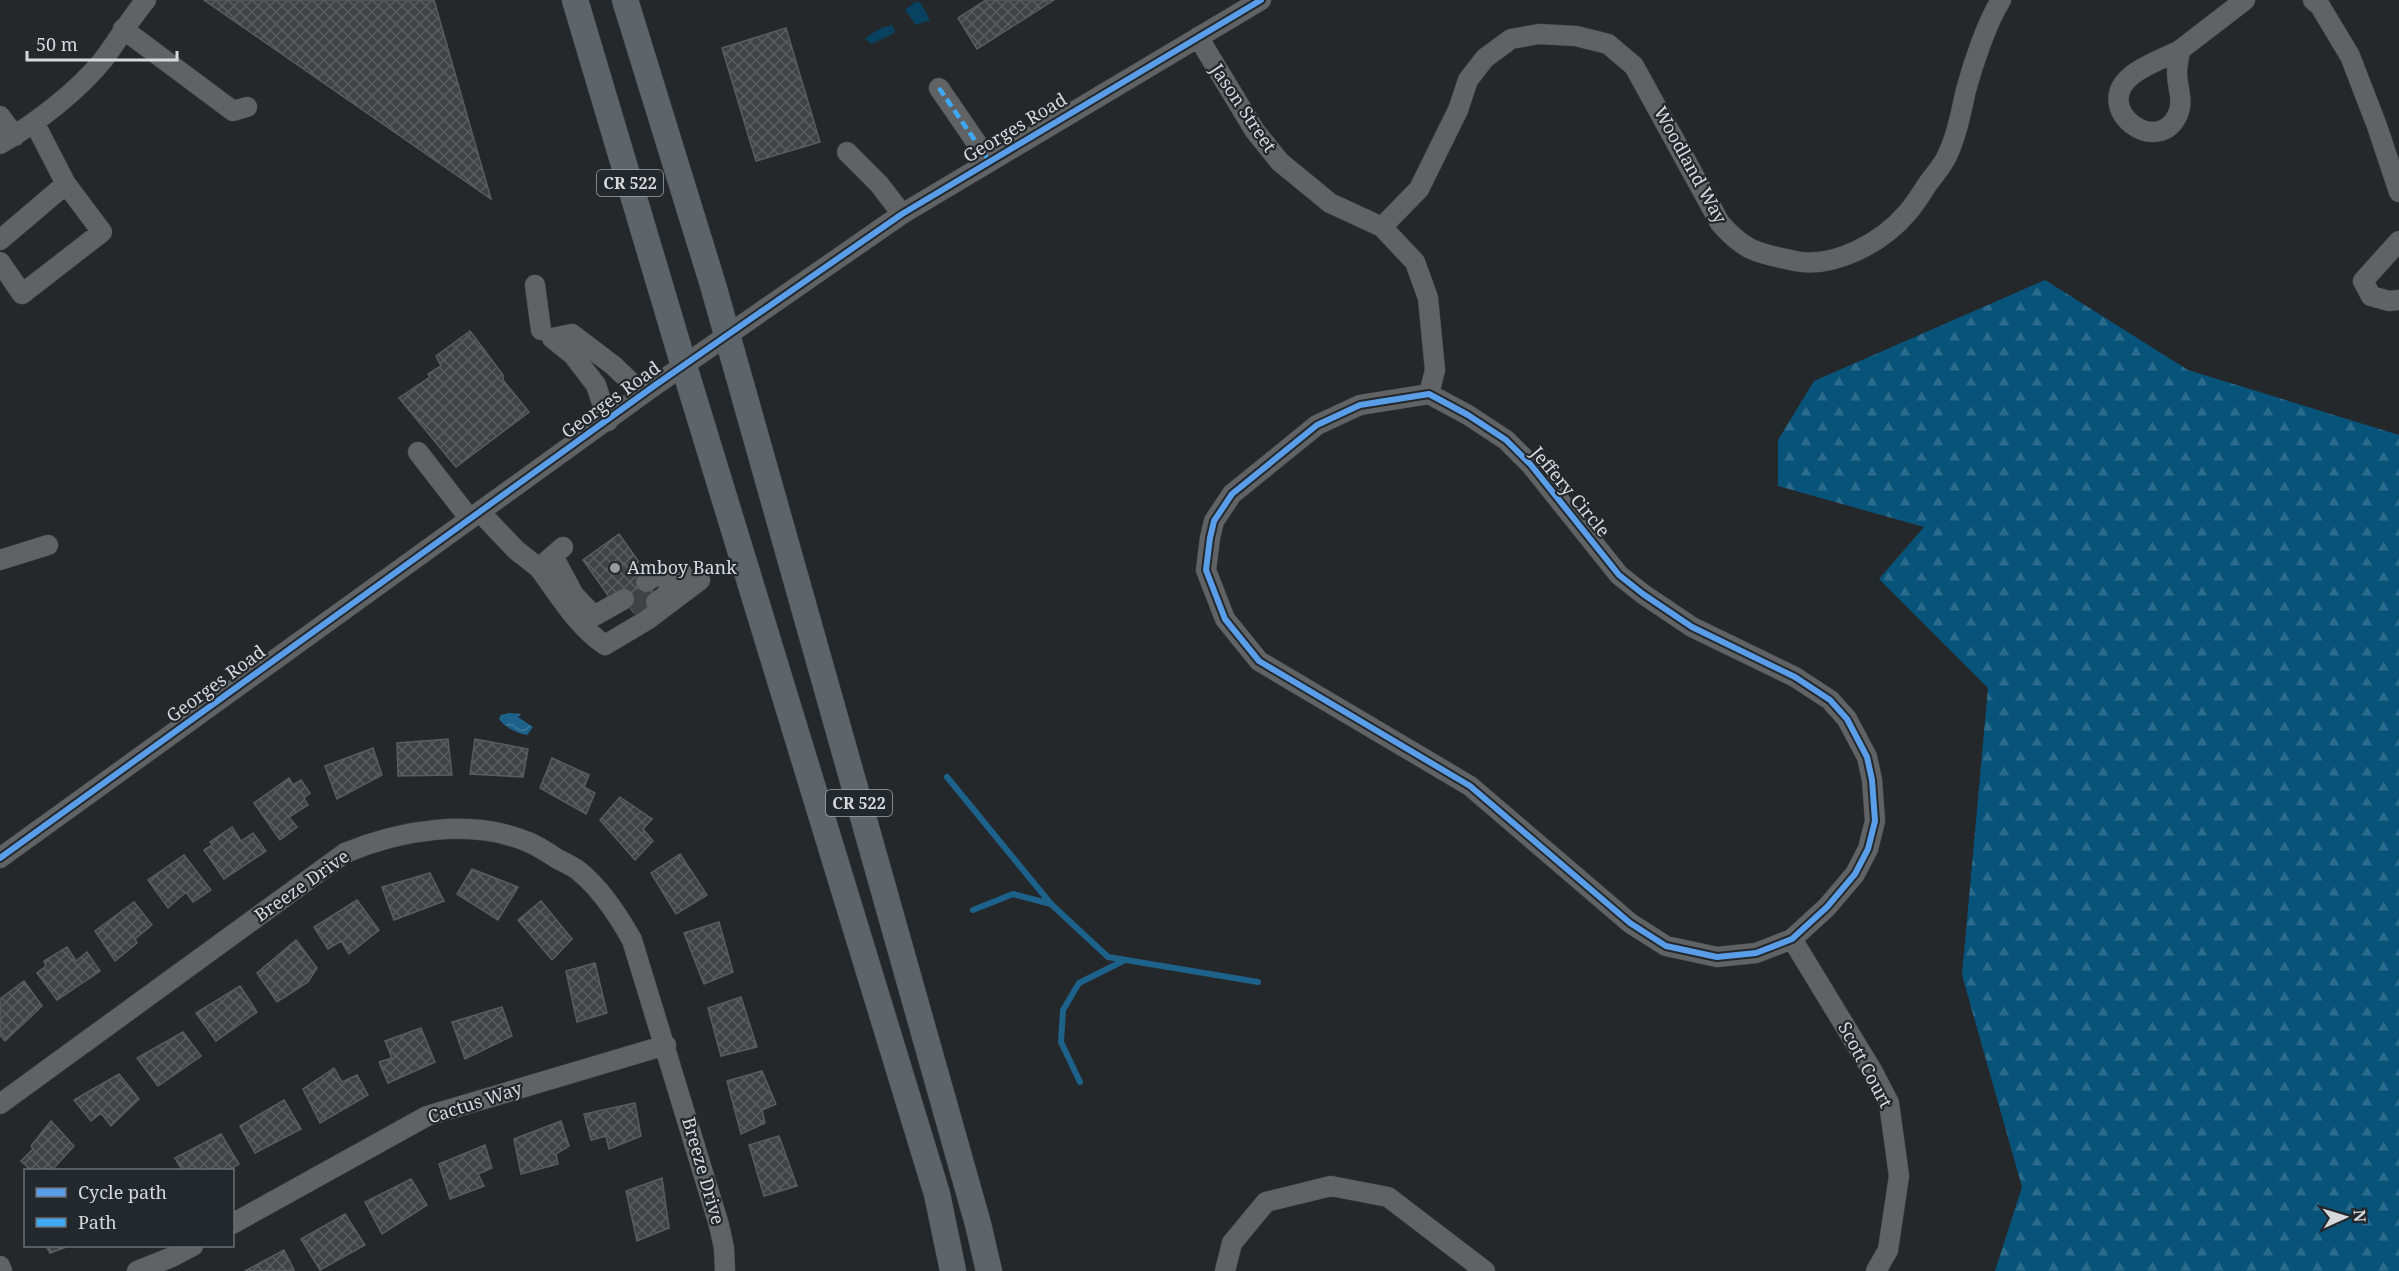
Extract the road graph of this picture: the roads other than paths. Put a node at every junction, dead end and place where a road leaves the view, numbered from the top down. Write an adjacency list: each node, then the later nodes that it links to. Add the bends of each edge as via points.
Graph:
1 (146, 0): 8 (street)
2 (575, 0): 29 (main road, CR 522)
3 (625, 0): 28 (main road, CR 522)
4 (1261, 0): 9 (street, Georges Road)
5 (2001, 0): 21 (street, Woodland Way, via 1980,47 1947,157 1907,213 1871,243 1838,259 1809,264 1746,248 1720,223 1634,66 1608,44 1576,36 1539,34 1511,39 1485,58 1468,80 1458,110 1419,189)
6 (2245, 0): 10 (street)
7 (2319, 2): 19 (street, via 2350,56)
8 (123, 29): 12 (street, via 233,111); 14 (street, via 102,60)
9 (1198, 37): 17 (street, Georges Road); 21 (street, Jason Street, via 1255,131 1280,162 1330,203)
10 (2180, 50)
11 (939, 88): 17 (street)
12 (247, 107)
13 (0, 116): 15 (street)
14 (35, 124): 15 (street); 18 (street)
15 (7, 140)
16 (847, 152): 20 (street)
17 (988, 161): 20 (street, Georges Road)
18 (66, 184): 22 (street); 24 (street, via 102,232 22,294)
19 (2399, 192)
20 (902, 214): 28 (street, Georges Road)
21 (1382, 227): 31 (street, Jason Street, via 1415,262 1428,298 1435,370)
22 (0, 240)
23 (2399, 241): 26 (street, via 2363,281 2371,296)
24 (0, 262)
25 (535, 285): 27 (street)
26 (2399, 300)
27 (541, 330)
28 (727, 336): 29 (street, Georges Road); 51 (main road, CR 522, via 978,1224)
29 (684, 366): 30 (street, Georges Road); 50 (main road, CR 522, via 937,1194)
30 (643, 394): 32 (street, Georges Road); 32 (street, via 572,334 552,338 573,355 596,386)
31 (1429, 394): 41 (street, Jeffery Circle, via 1506,440 1532,465 1619,575 1643,594 1692,627 1795,677 1830,700 1847,719 1867,757 1872,780 1875,820 1868,849 1855,874 1827,908); 41 (street, Jeffery Circle, via 1360,405 1317,425 1232,494 1214,521 1206,570 1225,618 1259,661 1470,786 1630,923 1666,945 1717,957 1756,953)
32 (608, 420): 34 (street, Georges Road)
33 (418, 452): 34 (street)
34 (475, 516): 36 (street, via 516,550); 40 (street, Georges Road)
35 (48, 545): 37 (street)
36 (552, 557): 39 (street); 39 (street, via 574,596 594,616 627,603)
37 (0, 560)
38 (650, 587): 39 (street, via 655,576 691,576 616,630)
39 (590, 634)
40 (0, 858)
41 (1792, 939): 54 (street, Scott Court, via 1889,1103 1899,1176 1888,1250)
42 (666, 1046): 43 (street, Breeze Drive, via 632,940 611,904 579,871 528,842 489,831 438,830 373,842 345,853); 44 (street, Cactus Way, via 428,1116); 49 (street, Breeze Drive, via 719,1225)
43 (0, 1104)
44 (234, 1223)
45 (190, 1247): 48 (street)
46 (0, 1266): 47 (street)
47 (2, 1271)
48 (137, 1271)
49 (725, 1271)
50 (953, 1271)
51 (988, 1271)
52 (1225, 1271): 53 (street, via 1232,1243 1266,1202 1330,1186 1388,1197)
53 (1485, 1271)
54 (1876, 1271)

